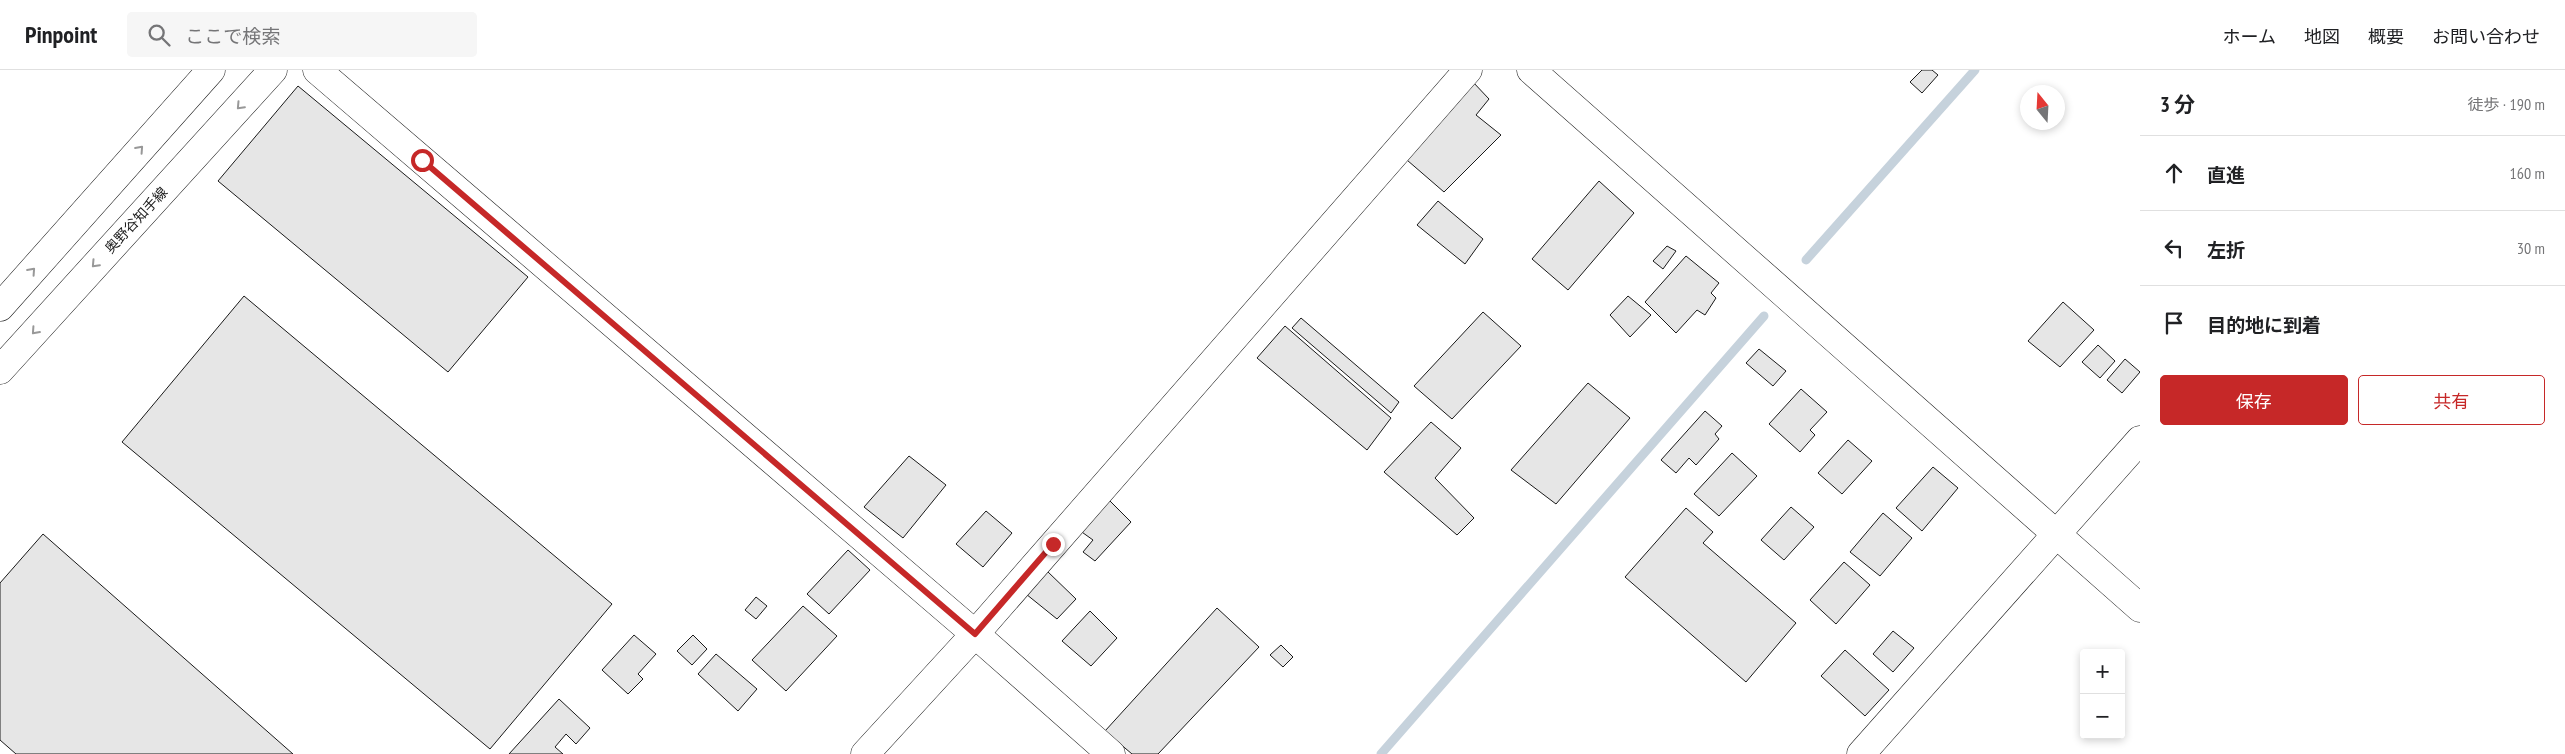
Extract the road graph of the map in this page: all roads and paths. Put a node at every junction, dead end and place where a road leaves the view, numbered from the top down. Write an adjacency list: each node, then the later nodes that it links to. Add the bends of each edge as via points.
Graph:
1 (211, 70): 6 (street, one-way to 1)
2 (274, 70): 7 (street, 奥野谷知手線, one-way to 7)
3 (317, 70): 11 (street)
4 (1468, 70): 11 (street)
5 (1531, 70): 9 (street)
6 (0, 307)
7 (0, 370)
8 (2140, 440): 9 (street)
9 (2057, 536): 10 (street); 14 (street)
10 (2140, 608)
11 (975, 634): 12 (street); 13 (street)
12 (865, 754)
13 (1110, 754)
14 (1861, 754)

